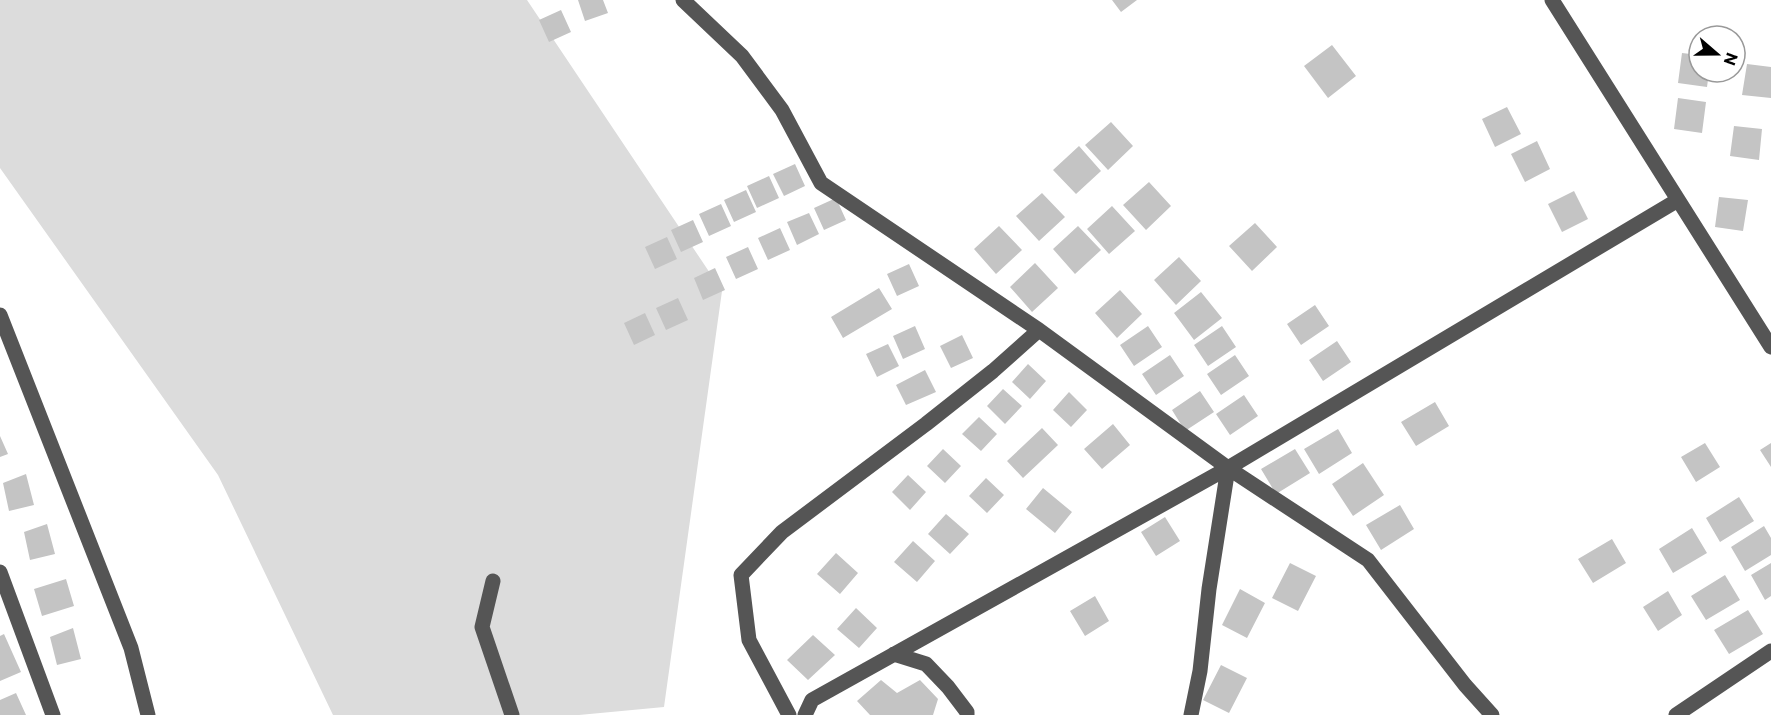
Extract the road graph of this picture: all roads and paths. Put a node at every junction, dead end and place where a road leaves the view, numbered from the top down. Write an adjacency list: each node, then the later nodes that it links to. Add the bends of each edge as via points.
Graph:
1 (683, 0): 5 (street, via 742,56 782,110 820,183)
2 (1552, 0): 3 (street)
3 (1678, 200): 6 (street); 7 (street)
4 (0, 315): 13 (street, via 131,648)
5 (1039, 330): 7 (street); 15 (street, via 926,424 782,532 741,575 748,640)
6 (1771, 347)
7 (1228, 468): 11 (street); 18 (street); 19 (street, via 1368,560)
8 (0, 572): 12 (street)
9 (493, 581): 14 (street, via 482,627)
10 (1771, 651): 20 (street)
11 (894, 654): 16 (street, via 812,700); 17 (street, via 926,664)
12 (53, 715)
13 (148, 715)
14 (512, 715)
15 (789, 715)
16 (805, 715)
17 (967, 715)
18 (1191, 715)
19 (1492, 715)
20 (1676, 715)

